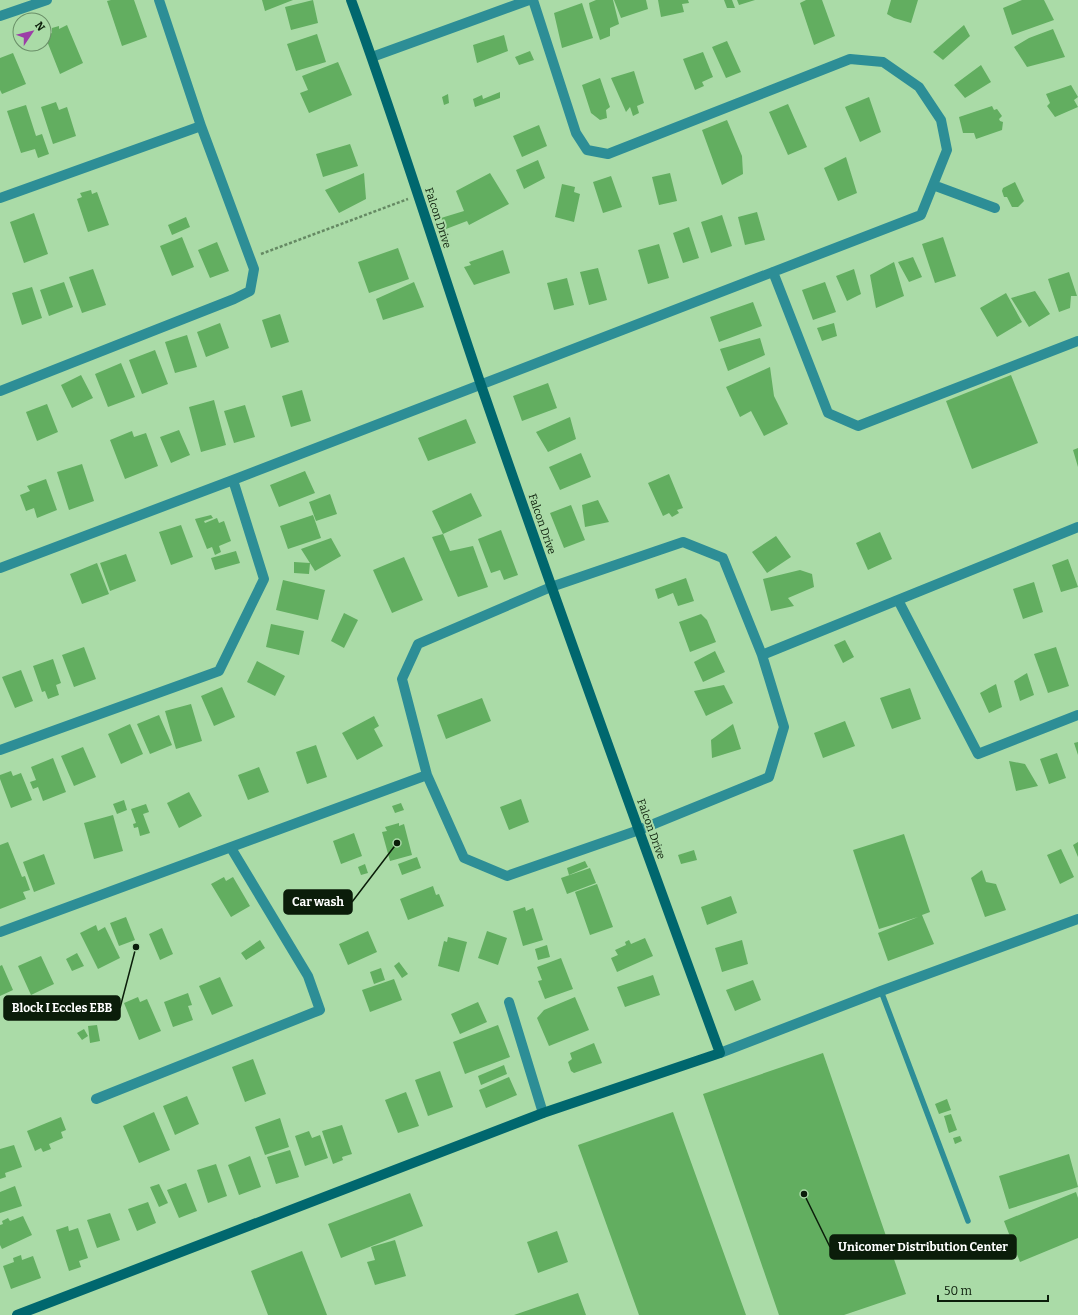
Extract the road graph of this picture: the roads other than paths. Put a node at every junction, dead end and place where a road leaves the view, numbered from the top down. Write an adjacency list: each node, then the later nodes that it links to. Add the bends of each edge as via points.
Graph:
1 (47, 0): 6 (street)
2 (159, 0): 8 (street)
3 (351, 0): 7 (street, Falcon Drive)
4 (529, 0): 7 (street)
5 (533, 0): 9 (street, via 576,133 587,150 608,154 850,59 883,62 919,87 941,120 947,150)
6 (0, 16)
7 (372, 57): 14 (street, Falcon Drive)
8 (201, 126): 10 (street); 15 (street, via 254,269 250,291)
9 (933, 185): 11 (street); 12 (street, via 921,214)
10 (0, 198)
11 (995, 208)
12 (773, 272): 13 (street, via 828,413 858,426); 14 (street)
13 (1078, 341)
14 (481, 385): 16 (street); 19 (street, Falcon Drive)
15 (0, 391)
16 (233, 480): 18 (street); 23 (street, via 264,579 219,671)
17 (1078, 527): 20 (street)
18 (0, 568)
19 (551, 587): 21 (street, via 683,542 723,558); 24 (street, via 418,644 402,679); 25 (street, Falcon Drive)
20 (898, 600): 21 (street); 22 (street, via 978,754)
21 (762, 655): 25 (street, via 784,727 769,777)
22 (1078, 715)
23 (0, 750)
24 (427, 775): 25 (street, via 464,858 507,876); 26 (street)
25 (639, 830): 31 (street, Falcon Drive)
26 (231, 848): 28 (street); 32 (street, via 308,976 320,1010)
27 (1078, 919): 29 (street)
28 (0, 932)
29 (881, 990): 31 (street); 34 (lane)
30 (509, 1002): 33 (street)
31 (720, 1053): 33 (street)
32 (96, 1099)
33 (543, 1113): 35 (street)
34 (968, 1221)
35 (17, 1315)

